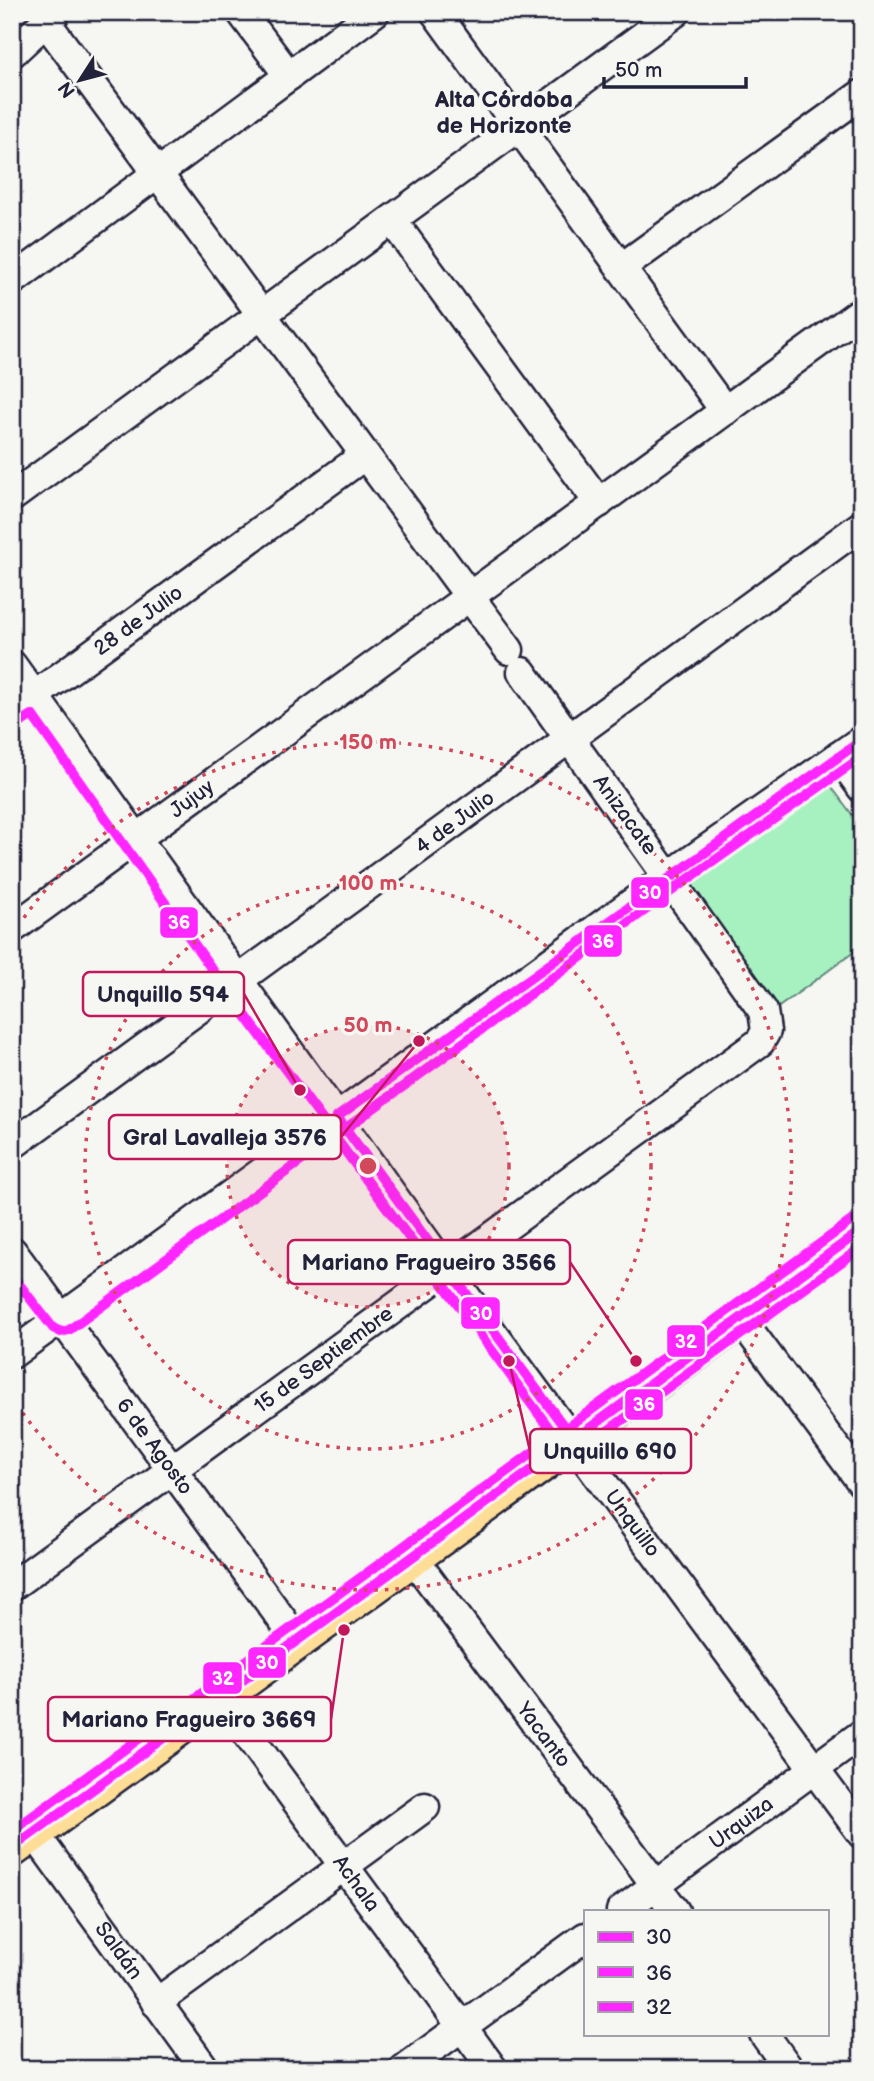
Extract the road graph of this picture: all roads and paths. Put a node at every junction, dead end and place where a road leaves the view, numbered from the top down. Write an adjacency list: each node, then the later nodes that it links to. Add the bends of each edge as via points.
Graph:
1 (241, 12): 7 (street)
2 (375, 12): 7 (street)
3 (435, 12): 9 (street)
4 (676, 12): 9 (street)
5 (51, 17): 6 (street); 10 (street, Anizacate)
6 (12, 53)
7 (289, 76): 10 (street)
8 (862, 94): 12 (street)
9 (519, 128): 11 (street); 12 (street)
10 (158, 174): 13 (street); 15 (street, Anizacate)
11 (392, 220): 15 (street); 19 (street)
12 (621, 268): 16 (street)
13 (12, 281)
14 (862, 310): 16 (street, Jujuy)
15 (262, 315): 17 (street, Anizacate); 18 (street)
16 (725, 411): 19 (street, Jujuy)
17 (365, 455): 21 (street, Anizacate); 23 (street, 28 de Julio)
18 (12, 497)
19 (599, 503): 21 (street, Jujuy)
20 (862, 525): 24 (street, 4 de Julio)
21 (470, 597): 24 (street, Anizacate); 28 (street, Jujuy)
22 (12, 665): 23 (street, Unquillo)
23 (23, 703): 28 (street, Unquillo)
24 (569, 737): 29 (street, Anizacate); 31 (street, 4 de Julio)
25 (862, 740): 26 (street)
26 (839, 756): 27 (street); 29 (street)
27 (862, 788)
28 (135, 838): 30 (street, Jujuy); 31 (street, Unquillo)
29 (669, 876): 32 (street, Anizacate, via 763,1011); 33 (street)
30 (12, 929)
31 (237, 981): 33 (street, Unquillo); 34 (street, 4 de Julio)
32 (766, 1031): 37 (street, 15 de Septiembre, via 760,1042)
33 (337, 1117): 37 (street, Unquillo); 38 (street)
34 (12, 1145)
35 (862, 1230): 39 (main road)
36 (12, 1251): 38 (street, 6 de Agosto)
37 (447, 1271): 41 (street, Unquillo); 42 (street, 15 de Septiembre)
38 (62, 1318): 40 (street); 42 (street, 6 de Agosto)
39 (740, 1318): 41 (main road); 43 (street)
40 (12, 1354)
41 (573, 1439): 44 (main road); 49 (street, Unquillo)
42 (173, 1470): 45 (street, 15 de Septiembre); 46 (street, 6 de Agosto)
43 (862, 1483)
44 (413, 1558): 46 (main road); 54 (street, Yacanto)
45 (12, 1586)
46 (297, 1640): 47 (main road)
47 (220, 1697): 52 (main road); 53 (street, Achala)
48 (862, 1734): 49 (street, Urquiza)
49 (813, 1769): 51 (street, Unquillo); 54 (street, Urquiza)
50 (425, 1807): 53 (street)
51 (862, 1834)
52 (23, 1840): 58 (street, Saldán)
53 (344, 1866): 58 (street); 59 (street, Achala)
54 (657, 1885): 55 (street, Urquiza); 56 (street, Yacanto)
55 (622, 1910)
56 (675, 1910)
57 (584, 1938): 59 (street)
58 (156, 2003): 61 (street, Saldán)
59 (462, 2026): 62 (street); 63 (street, Achala)
60 (765, 2036): 64 (street)
61 (205, 2069)
62 (404, 2069)
63 (493, 2069)
64 (789, 2069)

